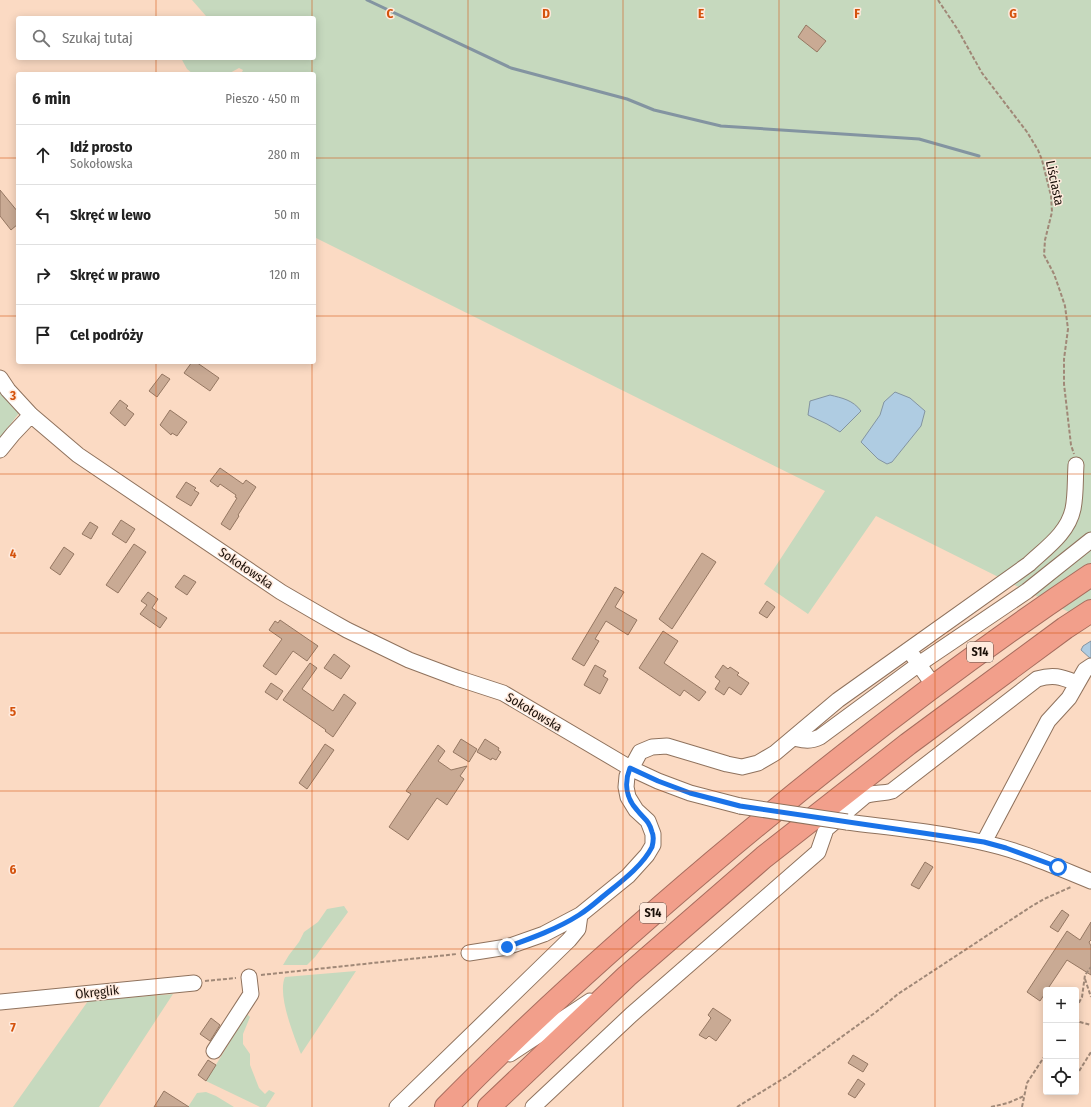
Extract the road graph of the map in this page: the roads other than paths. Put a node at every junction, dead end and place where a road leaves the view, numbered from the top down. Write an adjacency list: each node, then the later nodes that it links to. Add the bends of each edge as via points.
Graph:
1 (0, 378): 2 (street, Sokołowska)
2 (32, 415): 3 (street); 14 (street, Sokołowska, via 94,467 287,595 347,630 409,660 503,693)
3 (0, 450)
4 (1076, 465): 8 (street, via 1073,510 1066,527 1053,542 1029,564)
5 (1091, 540): 9 (street, via 1027,591)
6 (1091, 575): 12 (highway, S14)
7 (1091, 611): 20 (highway, S14, via 883,763 764,857)
8 (907, 649): 9 (street); 13 (street, via 838,700)
9 (919, 664): 12 (street); 13 (street, via 820,737 807,741)
10 (1091, 666): 11 (street, via 1085,670)
11 (1077, 683): 15 (street, via 1069,698 1048,721); 30 (street, via 1056,676 1037,679 892,791 865,796 826,829 818,852 631,1015)
12 (934, 686): 19 (highway, S14, via 779,806)
13 (793, 738): 14 (street, via 758,763 742,767 667,746 652,747 640,752)
14 (630, 768): 15 (street, Sokołowska, bridge, via 690,793 740,806); 17 (street, via 626,787 628,797 636,810 648,821 653,834 652,845 647,855 628,876)
15 (984, 842): 16 (street, Sokołowska, via 1027,855)
16 (1090, 880)
17 (580, 915): 18 (street, via 544,934 507,947); 28 (street, via 578,929 569,940)
18 (469, 953)
19 (606, 955): 24 (street); 26 (highway, S14)
20 (627, 976): 24 (street); 27 (highway, S14)
21 (249, 977): 25 (street, via 251,994)
22 (194, 982): 23 (street, Okręglik)
23 (0, 1002)
24 (553, 1025): 26 (street); 27 (street)
25 (214, 1051)
26 (478, 1076): 29 (highway, S14)
27 (494, 1102)
28 (397, 1107)
29 (446, 1107)
30 (533, 1107)

